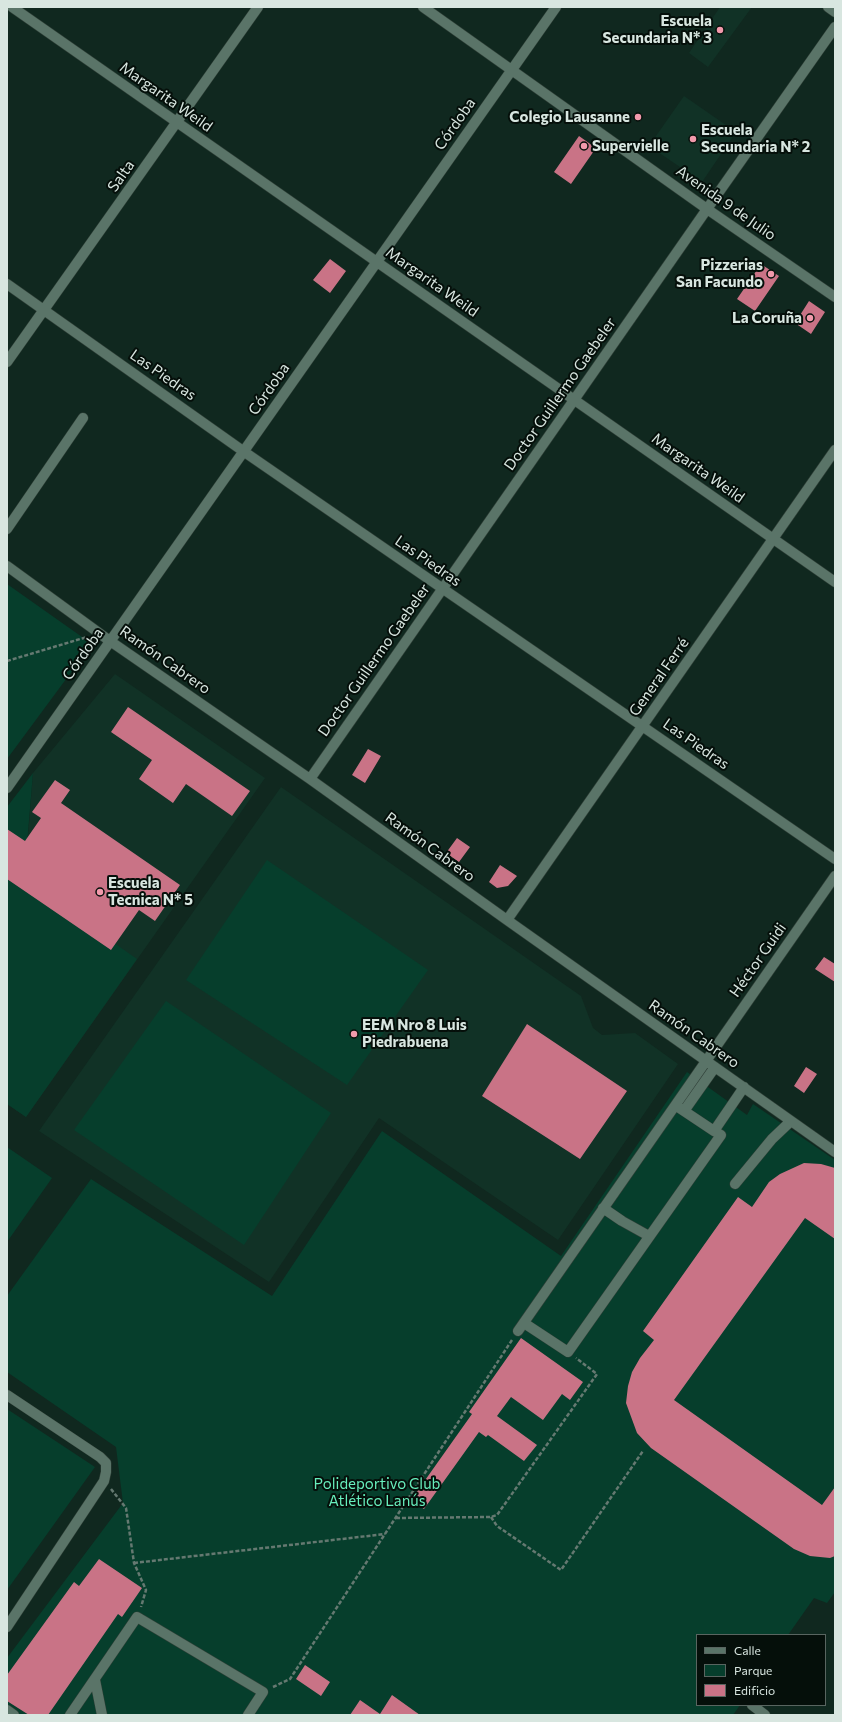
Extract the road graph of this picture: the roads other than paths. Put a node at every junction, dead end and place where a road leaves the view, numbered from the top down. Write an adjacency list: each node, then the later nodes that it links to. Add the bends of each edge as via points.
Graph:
1 (12, 7): 9 (street, Margarita Weild)
2 (258, 7): 9 (street, Salta)
3 (424, 7): 8 (street, Avenida 9 de Julio)
4 (556, 7): 8 (street, Córdoba)
5 (828, 7): 6 (street)
6 (835, 12)
7 (835, 27): 10 (street, Doctor Guillermo Gaebeler)
8 (512, 70): 10 (street, Avenida 9 de Julio); 11 (street, Córdoba)
9 (176, 122): 11 (street, Margarita Weild); 14 (street, Salta)
10 (707, 209): 13 (street, Avenida 9 de Julio); 16 (street, Doctor Guillermo Gaebeler)
11 (376, 262): 16 (street, Margarita Weild); 19 (street, Córdoba)
12 (7, 284): 14 (street, Las Piedras)
13 (835, 297)
14 (45, 310): 15 (street, Salta); 19 (street, Las Piedras)
15 (7, 362)
16 (574, 400): 21 (street, Margarita Weild); 24 (street, Doctor Guillermo Gaebeler)
17 (84, 418): 20 (street)
18 (835, 450): 21 (street, General Ferré)
19 (243, 451): 24 (street, Las Piedras); 25 (street, Córdoba)
20 (7, 529)
21 (774, 538): 23 (street, Margarita Weild); 26 (street, General Ferré)
22 (7, 566): 25 (street, Ramón Cabrero)
23 (835, 582)
24 (442, 589): 26 (street, Las Piedras); 27 (street, Doctor Guillermo Gaebeler)
25 (110, 641): 27 (street, Ramón Cabrero); 28 (street, Córdoba)
26 (643, 726): 29 (street, Las Piedras); 31 (street, General Ferré)
27 (310, 779): 31 (street, Ramón Cabrero)
28 (7, 788)
29 (835, 859)
30 (835, 876): 32 (street, Héctor Guidi)
31 (507, 920): 32 (street, Ramón Cabrero)
32 (706, 1060): 33 (street, Ramón Cabrero); 35 (street, Héctor Guidi)
33 (715, 1067): 34 (street, Ramón Cabrero); 36 (street)
34 (744, 1087): 37 (street, Ramón Cabrero); 38 (street)
35 (675, 1105): 36 (street); 41 (street, Héctor Guidi)
36 (684, 1111): 38 (street)
37 (791, 1120): 39 (street, Ramón Cabrero); 40 (street)
38 (714, 1131): 42 (street, via 721,1135)
39 (835, 1152)
40 (735, 1184)
41 (603, 1208): 42 (street); 42 (street, Héctor Guidi, via 521,1327 568,1352)
42 (649, 1236)
43 (7, 1395): 44 (street, via 106,1463 104,1481)
44 (7, 1627)
45 (95, 1680): 49 (street); 50 (street); 51 (street, via 137,1617 263,1692)
46 (753, 1706): 52 (street)
47 (7, 1710): 48 (street)
48 (14, 1715)
49 (70, 1715)
50 (102, 1715)
51 (248, 1715)
52 (765, 1715)

